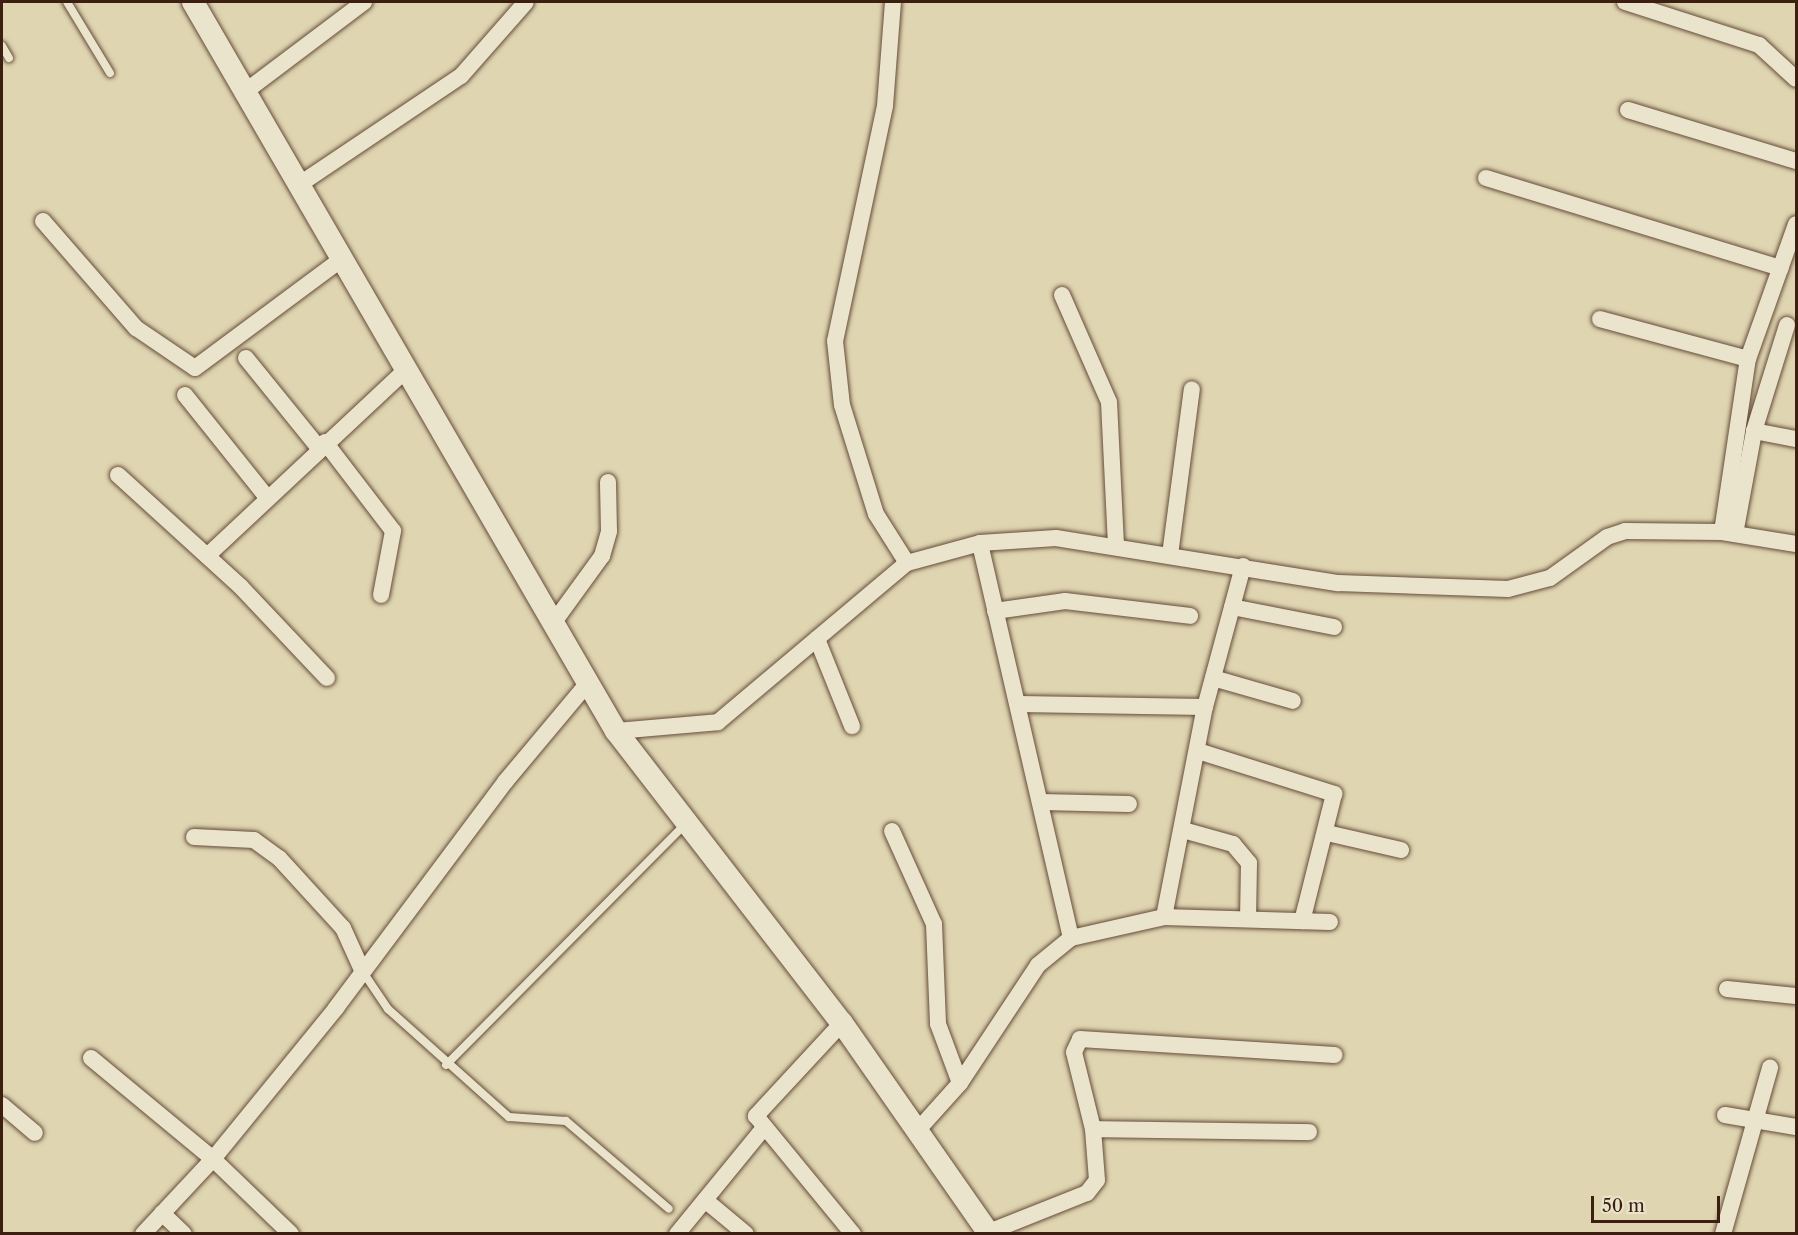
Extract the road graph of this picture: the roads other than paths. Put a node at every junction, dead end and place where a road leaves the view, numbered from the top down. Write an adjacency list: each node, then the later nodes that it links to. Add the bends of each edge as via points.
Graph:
1 (67, 2): 9 (lane)
2 (195, 2): 11 (main road)
3 (364, 2): 11 (street)
4 (526, 2): 15 (street, via 461,76)
5 (893, 2): 40 (street, via 885,106 835,341 842,405 876,514)
6 (1625, 2): 10 (street, via 1759,45)
7 (2, 46): 8 (lane)
8 (9, 58)
9 (110, 73)
10 (1797, 79)
11 (246, 91): 15 (main road)
12 (1628, 110): 13 (street)
13 (1797, 161)
14 (1486, 178): 19 (street)
15 (300, 184): 18 (main road)
16 (43, 221): 18 (street, via 136,328 195,368)
17 (1797, 224): 19 (street)
18 (343, 258): 25 (main road)
19 (1781, 268): 24 (street)
20 (1062, 295): 37 (street, via 1109,402)
21 (1600, 319): 24 (street)
22 (1787, 325): 28 (street)
23 (246, 358): 30 (street)
24 (1748, 359): 34 (street)
25 (406, 370): 30 (street); 46 (main road)
26 (1192, 389): 38 (street)
27 (185, 395): 33 (street)
28 (1754, 431): 29 (street); 34 (street)
29 (1797, 439)
30 (322, 445): 33 (street); 42 (street, via 393,531)
31 (118, 475): 39 (street)
32 (608, 482): 46 (street, via 609,531 602,556)
33 (266, 496): 39 (street)
34 (1728, 533): 36 (street); 41 (street, via 1625,531 1607,537 1550,578 1508,589 1338,583)
35 (980, 543): 37 (street, via 1056,538); 40 (street); 44 (street)
36 (1797, 544)
37 (1116, 547): 38 (street)
38 (1170, 555): 41 (street)
39 (207, 556): 49 (street)
40 (907, 562): 48 (street)
41 (1243, 566): 43 (street)
42 (381, 595)
43 (1232, 606): 47 (street); 50 (street)
44 (995, 611): 45 (street, via 1065,601); 53 (street)
45 (1190, 616)
46 (554, 622): 51 (main road)
47 (1334, 627)
48 (817, 639): 55 (street); 56 (street, via 718,722)
49 (327, 678)
50 (1213, 678): 52 (street); 54 (street)
51 (586, 684): 56 (main road); 71 (street, via 505,782)
52 (1293, 701)
53 (1018, 704): 54 (street); 58 (street)
54 (1205, 707): 57 (street)
55 (852, 726)
56 (616, 731): 60 (main road)
57 (1198, 751): 61 (street); 63 (street, via 1330,790 1335,801)
58 (1041, 802): 59 (street); 70 (street)
59 (1129, 804)
60 (685, 824): 74 (main road); 77 (lane)
61 (1183, 830): 66 (street); 67 (street, via 1233,844 1250,863)
62 (892, 831): 79 (street, via 934,924 938,1024)
63 (1327, 833): 65 (street); 68 (street)
64 (194, 837): 71 (street, via 254,840 279,858 342,928)
65 (1401, 850)
66 (1164, 917): 67 (street); 70 (street)
67 (1248, 919): 68 (street)
68 (1302, 921): 69 (street)
69 (1330, 922)
70 (1071, 938): 79 (street, via 1038,965)
71 (363, 972): 77 (lane, via 388,1009); 89 (street)
72 (1727, 988): 73 (street)
73 (1797, 996)
74 (842, 1023): 84 (street, via 759,1109 756,1122); 86 (main road)
75 (1334, 1055): 85 (street, via 1086,1037 1074,1052)
76 (90, 1058): 89 (street)
77 (446, 1065): 91 (lane, via 509,1117 566,1121)
78 (1770, 1068): 82 (street)
79 (960, 1083): 86 (street)
80 (2, 1105): 88 (street)
81 (1725, 1115): 82 (street)
82 (1754, 1120): 83 (street); 100 (street)
83 (1797, 1127)
84 (763, 1129): 90 (street); 98 (street)
85 (1093, 1129): 87 (street); 99 (street, via 1097,1175 1087,1193)
86 (916, 1131): 99 (main road)
87 (1309, 1132)
88 (35, 1133)
89 (213, 1160): 92 (street); 95 (street)
90 (705, 1200): 96 (street); 97 (street)
91 (669, 1209)
92 (162, 1213): 93 (street); 94 (street)
93 (143, 1233)
94 (184, 1233)
95 (291, 1233)
96 (677, 1233)
97 (746, 1233)
98 (853, 1233)
99 (989, 1233)
100 (1723, 1233)

